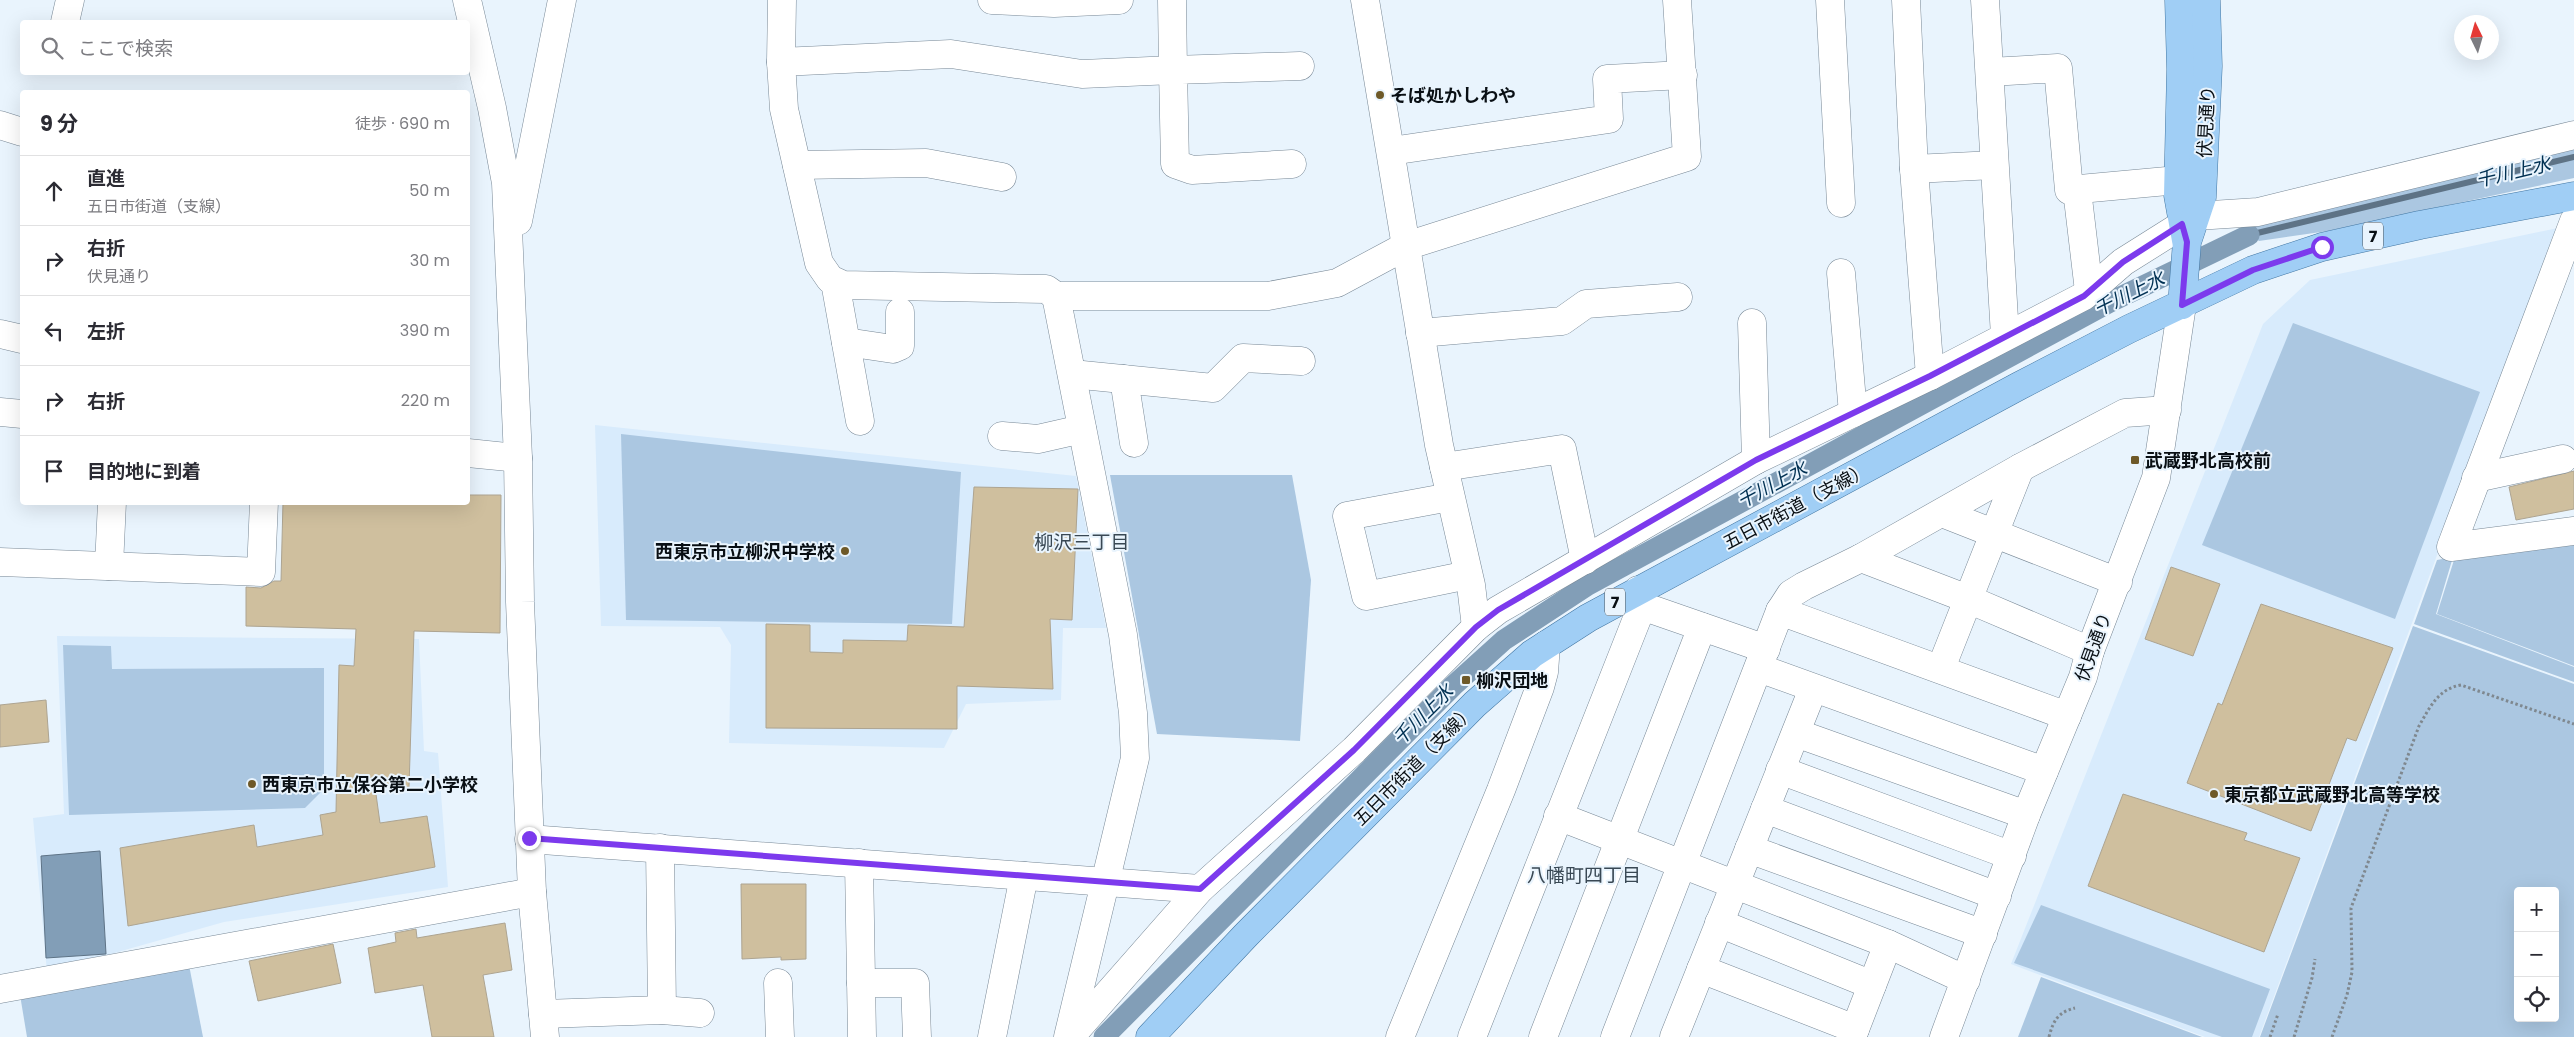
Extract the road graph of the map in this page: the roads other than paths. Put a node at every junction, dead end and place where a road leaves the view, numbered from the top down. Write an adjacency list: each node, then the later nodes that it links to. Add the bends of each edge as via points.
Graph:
1 (70, 0): 15 (street)
2 (467, 0): 37 (street, via 506,183)
3 (562, 0): 37 (street)
4 (782, 0): 16 (street)
5 (992, 0): 6 (street, via 1054,3)
6 (1119, 0)
7 (1172, 0): 18 (street)
8 (1365, 0): 24 (street)
9 (1677, 0): 20 (street)
10 (1830, 0): 33 (street)
11 (1906, 0): 28 (street)
12 (1985, 0): 19 (street)
13 (2179, 0): 30 (main road, 伏見通り)
14 (2206, 0): 35 (main road, 伏見通り, via 2208,66 2202,197)
15 (65, 20)
16 (780, 62): 18 (street, via 951,54 1082,74); 26 (street, via 784,109)
17 (1300, 66): 18 (street)
18 (1173, 70): 25 (street, via 1174,164 1192,170)
19 (1990, 72): 27 (street); 31 (street, via 2058,68 2069,190)
20 (1683, 75): 24 (street, via 1607,79 1609,120); 36 (street, via 1687,157)
21 (0, 124): 22 (street)
22 (20, 131)
23 (2574, 135): 35 (street)
24 (1391, 150): 36 (street)
25 (1292, 164)
26 (797, 165): 29 (street, via 926,163); 39 (street, via 820,263 830,280)
27 (1994, 165): 28 (street); 48 (street)
28 (1914, 170): 53 (street)
29 (1002, 177)
30 (2178, 180): 31 (street); 35 (main road, 伏見通り, via 2178,195)
31 (2077, 190): 40 (street)
32 (2574, 196): 41 (main road, 五日市街道（支線） / 7, via 2322,247)
33 (1841, 203)
34 (2574, 221): 69 (street)
35 (2188, 227): 40 (street, via 2123,262); 41 (main road, 伏見通り)
36 (1406, 246): 42 (street, via 1337,283 1268,296); 46 (street)
37 (510, 260): 65 (street)
38 (1841, 273): 57 (street)
39 (835, 282): 42 (street, via 843,285 1046,289); 50 (street)
40 (2089, 291): 48 (street)
41 (2183, 292): 55 (street, 伏見通り); 82 (main road, 五日市街道（支線） / 7, via 2129,329 2044,372)
42 (1056, 296): 52 (street)
43 (1678, 296): 46 (street, via 1586,304 1562,321)
44 (900, 312): 50 (street, via 900,346 893,349)
45 (1752, 323): 67 (street)
46 (1420, 332): 64 (street)
47 (0, 334): 49 (street)
48 (2006, 336): 53 (street)
49 (20, 339)
50 (846, 342): 59 (street)
51 (1301, 362): 54 (street, via 1243,358 1213,388)
52 (1072, 374): 54 (street); 60 (street)
53 (1930, 376): 57 (street)
54 (1124, 379): 62 (street)
55 (2167, 410): 68 (street, via 2125,413); 81 (street, 伏見通り, via 2156,478)
56 (0, 412): 58 (street)
57 (1852, 413): 67 (street)
58 (20, 414)
59 (860, 421)
60 (1082, 429): 61 (street, via 1038,439); 107 (street, via 1122,634 1133,713 1135,758)
61 (1002, 436)
62 (1134, 443)
63 (470, 454): 65 (street)
64 (1442, 456): 70 (street); 77 (street, via 1562,450)
65 (518, 458): 99 (street)
66 (2563, 459): 69 (street)
67 (1756, 460): 77 (street)
68 (2020, 468): 73 (street); 75 (street)
69 (2476, 478): 74 (street, via 2450,547)
70 (1450, 497): 80 (street); 80 (street, via 1347,516 1366,596)
71 (112, 505): 79 (street)
72 (264, 505): 79 (street, via 261,572)
73 (1942, 513): 75 (street); 76 (street)
74 (2574, 531)
75 (1995, 533): 81 (street); 83 (street)
76 (1861, 558): 83 (street); 84 (street, via 1790,594)
77 (1585, 560): 85 (street, via 1498,610)
78 (0, 562): 79 (street)
79 (109, 566)
80 (1468, 575): 85 (street)
81 (2118, 582): 88 (street, 伏見通り)
82 (1640, 598): 86 (street); 87 (main road, 五日市街道（支線） / 7); 98 (street)
83 (1968, 599): 88 (street); 90 (street)
84 (1780, 611): 89 (street); 90 (street)
85 (1476, 627): 109 (street, via 1354,750)
86 (1702, 627): 89 (street); 100 (street)
87 (1546, 645): 131 (main road, 五日市街道（支線） / 7, via 1509,672 1442,736); 132 (street, via 1540,687)
88 (2090, 651): 92 (street, 伏見通り)
89 (1762, 659): 91 (street); 105 (street)
90 (1941, 668): 92 (street)
91 (1813, 689): 93 (street); 95 (street)
92 (2067, 716): 95 (street, 伏見通り)
93 (1796, 733): 94 (street); 97 (street)
94 (1780, 770): 96 (street); 103 (street)
95 (2044, 771): 97 (street, 伏見通り)
96 (1765, 809): 102 (street); 111 (street)
97 (2026, 815): 103 (street, 伏見通り)
98 (1558, 816): 100 (street); 133 (street)
99 (529, 838): 101 (street); 110 (street)
100 (1619, 840): 105 (street); 134 (street)
101 (660, 848): 104 (street); 121 (street)
102 (1749, 849): 108 (street); 113 (street)
103 (2012, 856): 111 (street, 伏見通り)
104 (858, 863): 106 (street); 118 (street)
105 (1682, 864): 108 (street); 135 (street)
106 (1024, 876): 107 (street); 129 (street)
107 (1107, 882): 109 (street); 130 (street)
108 (1735, 884): 112 (street); 114 (street)
109 (1200, 889): 130 (street)
110 (532, 892): 120 (street); 123 (street)
111 (1998, 896): 113 (street, 伏見通り)
112 (1720, 923): 115 (street); 119 (street)
113 (1983, 934): 116 (street, 伏見通り)
114 (1888, 944): 116 (street); 119 (street)
115 (1701, 969): 124 (street); 125 (street)
116 (1966, 980): 136 (street, 伏見通り)
117 (778, 983): 126 (street)
118 (861, 983): 127 (street); 128 (street, via 915,983)
119 (1872, 985): 124 (street)
120 (0, 989)
121 (662, 1010): 122 (street); 123 (street)
122 (700, 1012)
123 (544, 1026)
124 (1854, 1033)
125 (1678, 1036)
126 (780, 1037)
127 (862, 1037)
128 (917, 1037)
129 (992, 1037)
130 (1069, 1037)
131 (1150, 1037)
132 (1400, 1037)
133 (1472, 1037)
134 (1543, 1037)
135 (1615, 1037)
136 (1944, 1037)

